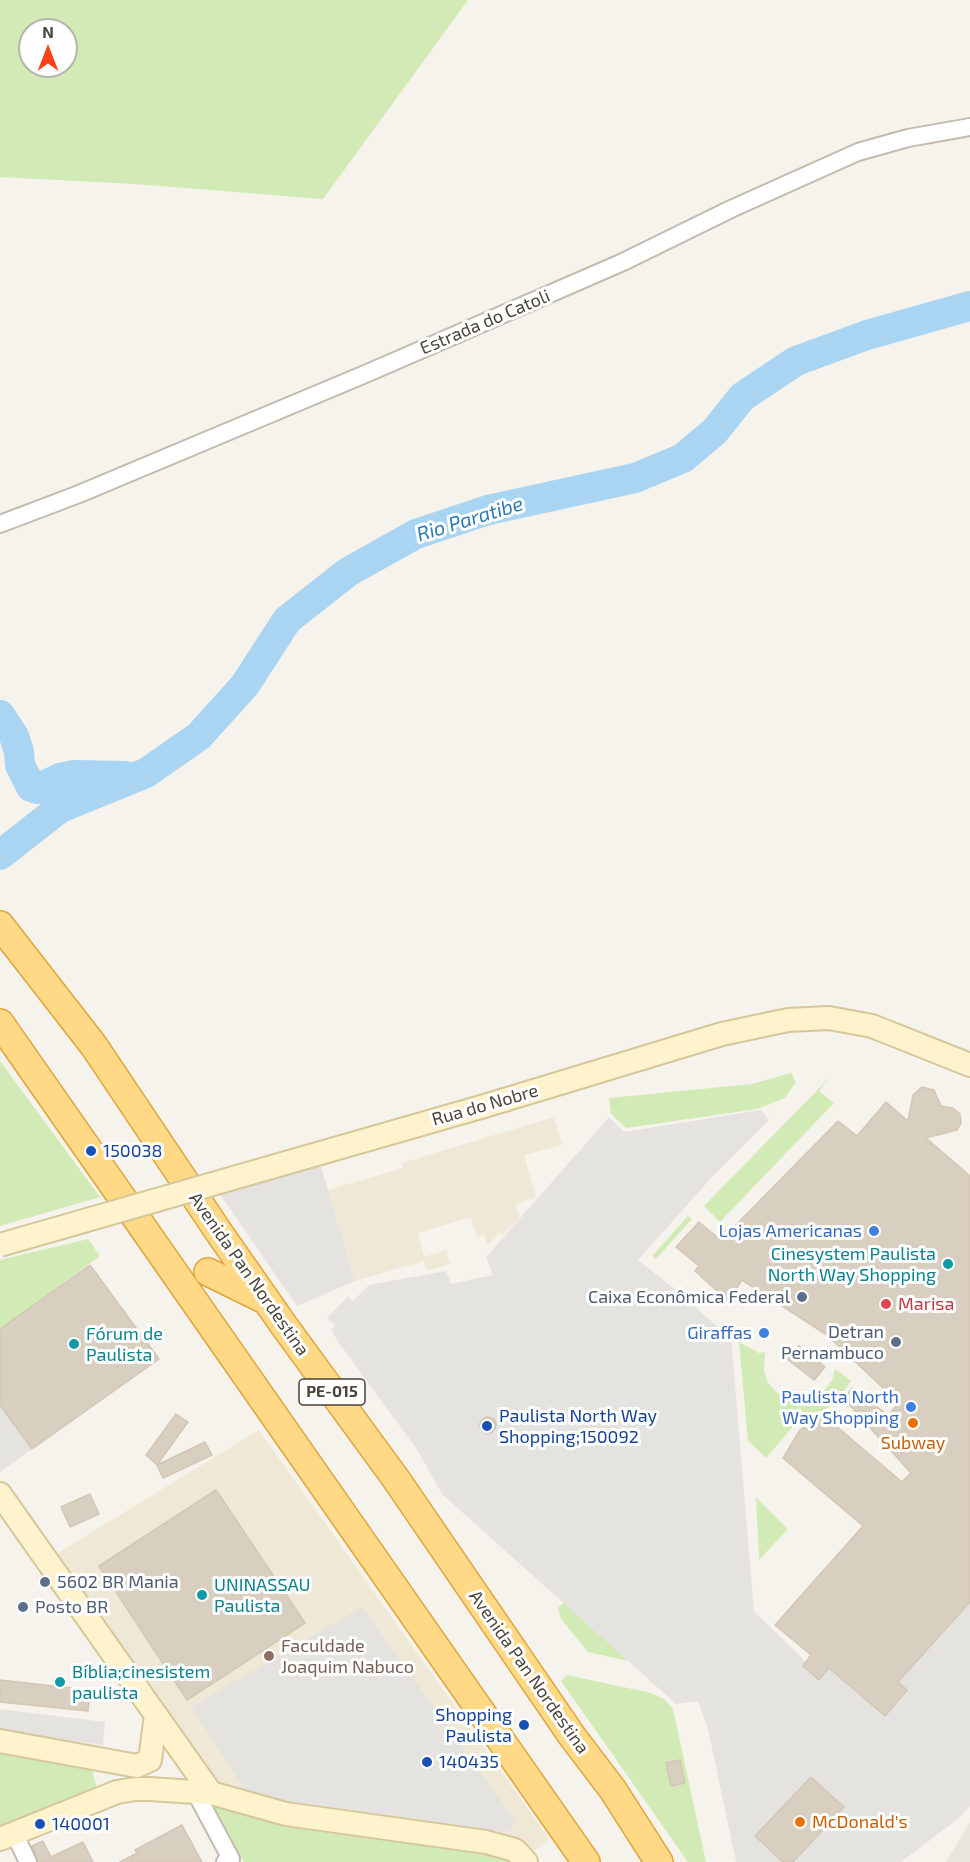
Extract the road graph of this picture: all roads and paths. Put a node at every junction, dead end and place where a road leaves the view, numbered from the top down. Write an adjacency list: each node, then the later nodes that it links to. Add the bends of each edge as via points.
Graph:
1 (970, 127): 2 (street, Estrada do Catoli, via 858,152 623,262 381,367)
2 (0, 524)
3 (0, 926): 8 (highway, Avenida Pan Nordestina / PE-015, via 94,1046)
4 (0, 1023): 19 (highway, PE-015)
5 (970, 1065): 6 (main road, Rua do Nobre, bridge, via 872,1026 828,1018 788,1020 722,1034)
6 (0, 1245)
7 (208, 1272): 8 (highway)
8 (267, 1301): 20 (highway, Avenida Pan Nordestina / PE-015, via 396,1479)
9 (0, 1494): 10 (main road)
10 (156, 1715): 12 (main road, via 150,1760 137,1766); 13 (main road)
11 (0, 1741): 12 (main road)
12 (98, 1757): 14 (main road, via 106,1768)
13 (206, 1793): 14 (main road, via 135,1789); 17 (street, via 200,1801 231,1859); 18 (main road, via 286,1814 486,1842 515,1850)
14 (110, 1795): 15 (main road)
15 (7, 1836): 16 (street)
16 (28, 1862)
17 (225, 1862)
18 (526, 1862)
19 (586, 1862)
20 (659, 1862)

